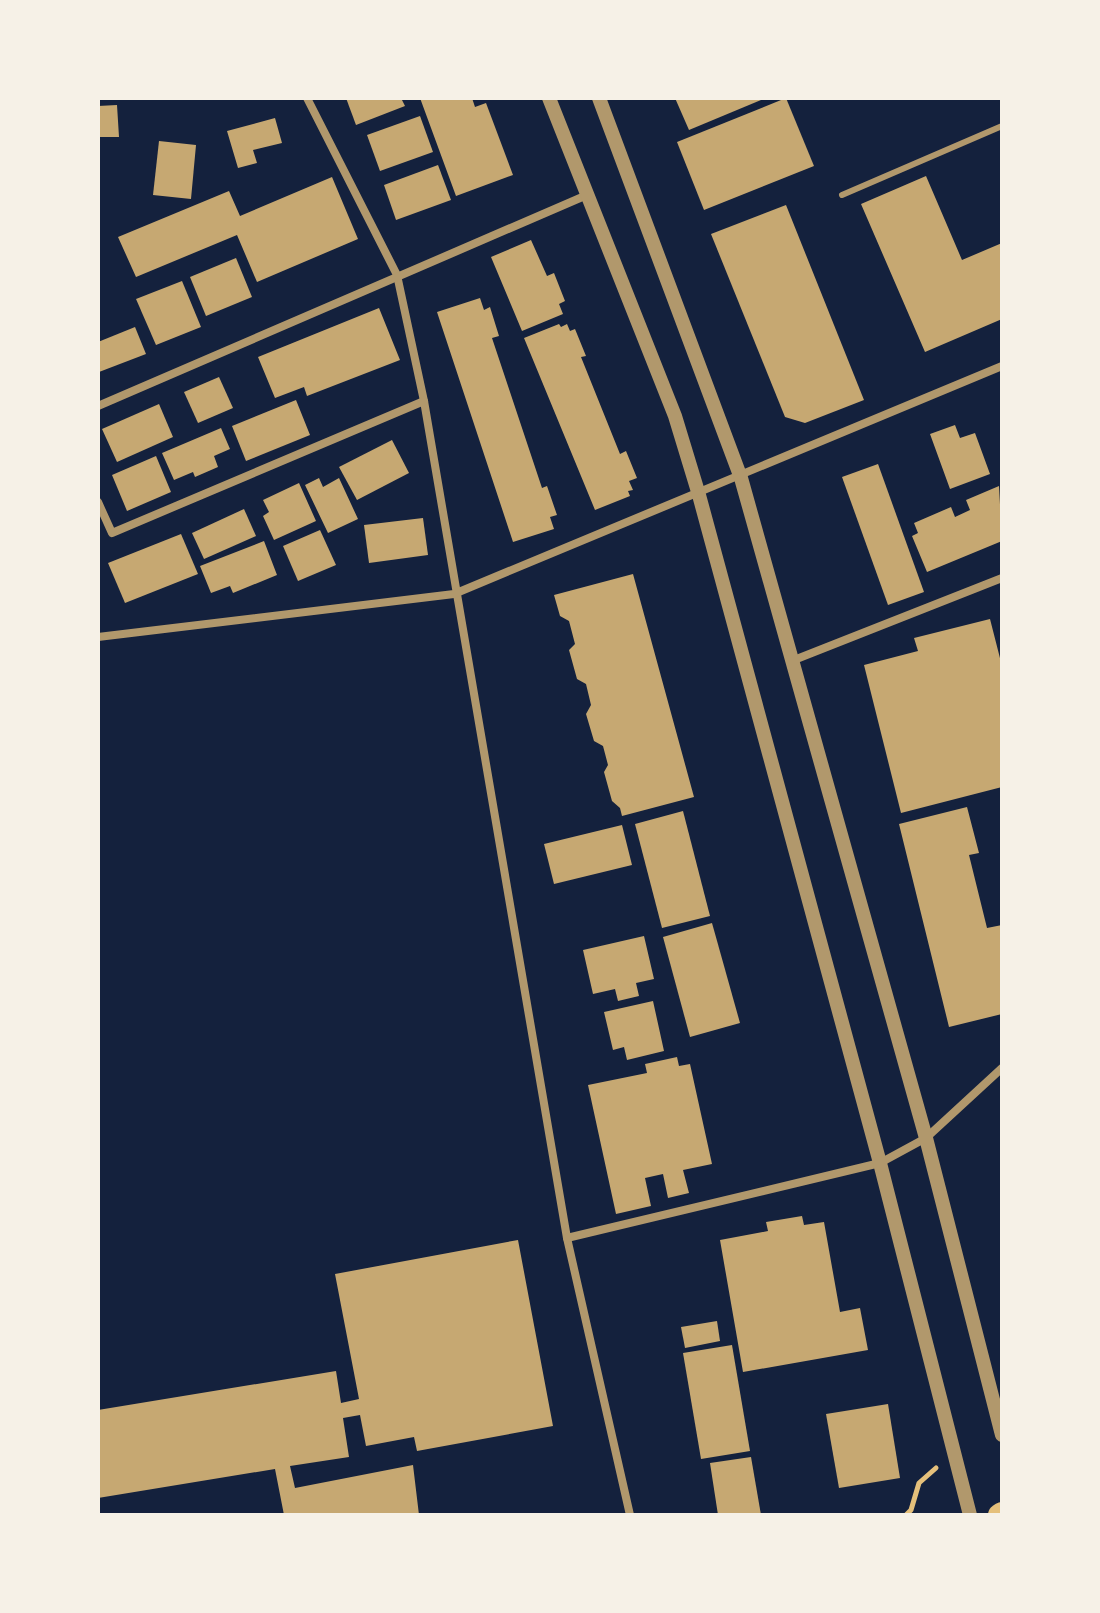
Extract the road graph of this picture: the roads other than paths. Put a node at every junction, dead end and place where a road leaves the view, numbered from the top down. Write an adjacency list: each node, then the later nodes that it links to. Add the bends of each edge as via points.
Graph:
1 (307, 98): 7 (street)
2 (549, 98): 5 (street)
3 (599, 98): 11 (street)
4 (1002, 126): 6 (lane)
5 (587, 195): 7 (street); 12 (street, via 675,416)
6 (842, 195)
7 (397, 275): 9 (street); 10 (street)
8 (1002, 366): 11 (street)
9 (424, 401): 13 (street, via 112,533); 15 (street)
10 (98, 406)
11 (741, 478): 12 (street); 17 (street)
12 (699, 495): 15 (street); 20 (street)
13 (98, 502)
14 (1002, 578): 17 (street)
15 (454, 594): 16 (street); 21 (street)
16 (98, 637)
17 (794, 660): 19 (street)
18 (1002, 1068): 19 (street)
19 (926, 1138): 20 (street); 22 (street)
20 (880, 1163): 21 (street); 24 (street)
21 (567, 1238): 23 (street)
22 (1002, 1435)
23 (630, 1515)
24 (970, 1515)

